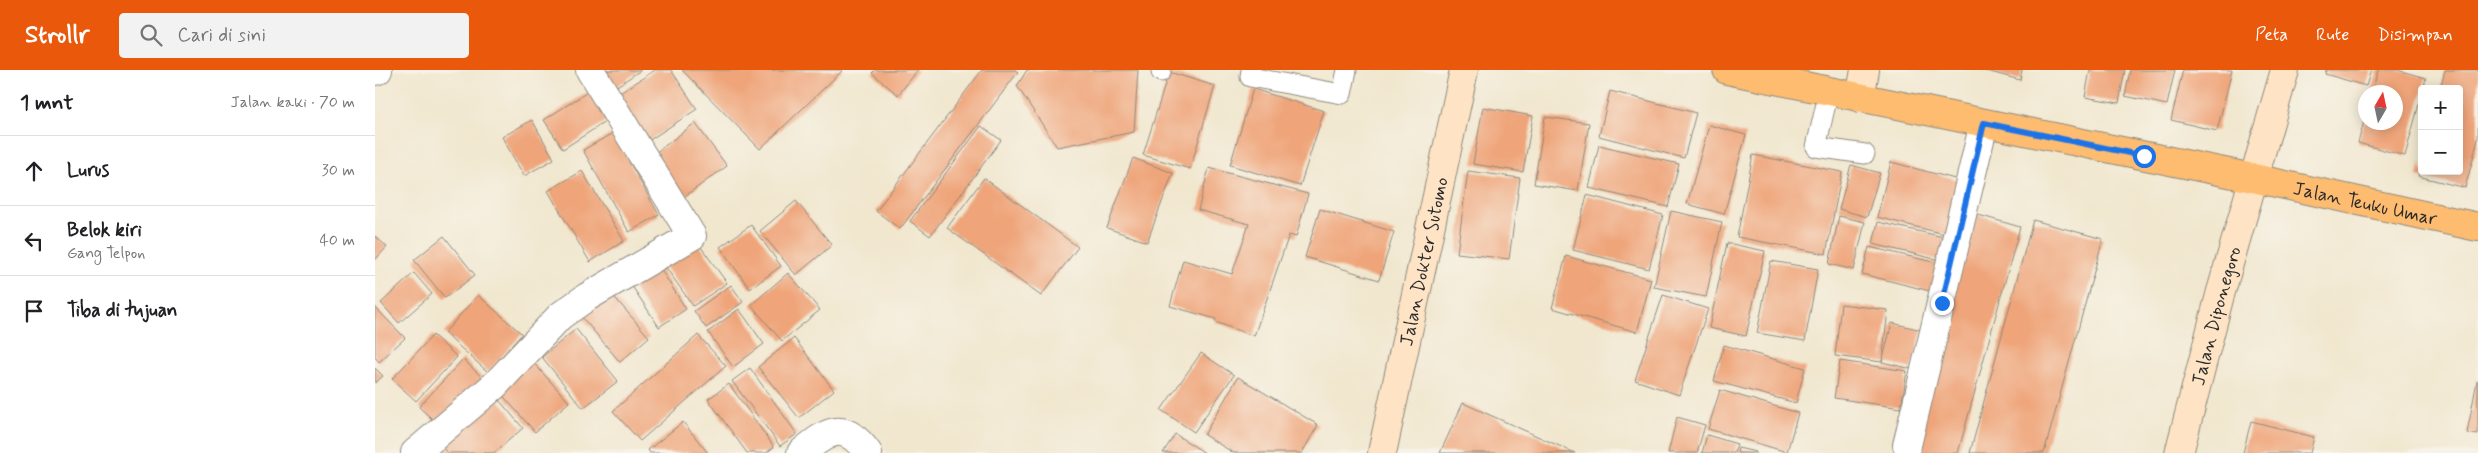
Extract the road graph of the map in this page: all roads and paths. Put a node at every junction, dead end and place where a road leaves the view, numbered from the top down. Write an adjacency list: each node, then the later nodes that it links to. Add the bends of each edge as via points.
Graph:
1 (589, 70): 15 (street, via 692,236 560,316 495,385)
2 (1251, 70): 3 (lane, via 1250,77 1342,94)
3 (1347, 70)
4 (1464, 70): 18 (main road, Jalan Dokter Sutomo)
5 (1727, 70): 8 (main road, Jalan Teuku Umar)
6 (1865, 70): 9 (main road)
7 (2285, 70): 12 (main road, Jalan Diponegoro)
8 (1829, 91): 9 (main road, Jalan Teuku Umar); 11 (lane, via 1817,147)
9 (1860, 98): 10 (main road, Jalan Teuku Umar)
10 (1984, 123): 12 (main road, Jalan Teuku Umar); 14 (street)
11 (1865, 154)
12 (2253, 178): 13 (main road, Jalan Teuku Umar); 19 (main road, Jalan Diponegoro)
13 (2478, 227)
14 (1907, 445)
15 (415, 453)
16 (801, 453): 17 (street, via 819,439 839,431 849,433)
17 (868, 453)
18 (1382, 453)
19 (2179, 453)

